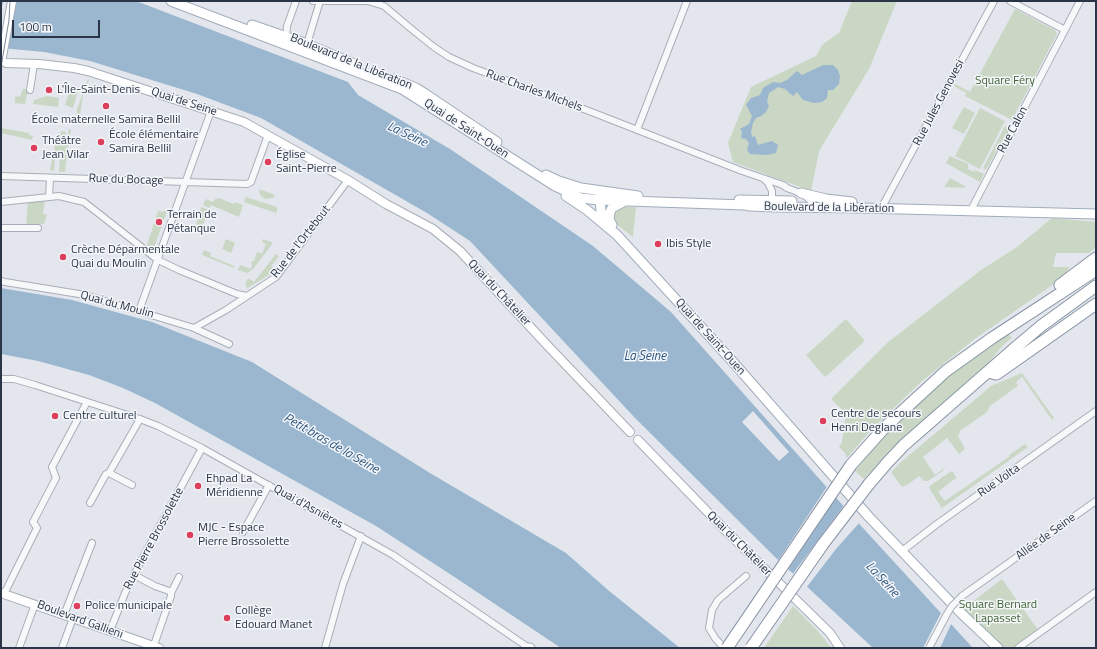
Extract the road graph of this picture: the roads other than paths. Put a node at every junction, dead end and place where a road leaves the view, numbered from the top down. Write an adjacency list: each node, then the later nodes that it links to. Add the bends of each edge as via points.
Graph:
1 (6, 1): 11 (street)
2 (12, 1): 14 (street)
3 (296, 1): 12 (street)
4 (318, 1): 13 (street); 18 (street, Rue Charles Michels, via 368,1 384,6 449,57)
5 (687, 1): 18 (street)
6 (994, 1): 37 (street, Rue Jules Genovesi)
7 (1010, 1): 10 (street)
8 (1080, 1): 10 (street, Rue Calon)
9 (179, 2): 12 (main road, Boulevard de la Libération); 12 (main road)
10 (1065, 30): 38 (street, Rue Calon)
11 (1, 34)
12 (284, 36): 13 (main road, Boulevard de la Libération)
13 (304, 47): 20 (main road, Boulevard de la Libération, via 416,88); 27 (main road, Quai de Saint-Ouen, via 411,94)
14 (3, 60): 15 (street, Quai de Seine)
15 (34, 64): 16 (street); 17 (street, Quai de Seine, via 88,71)
16 (30, 90)
17 (211, 111): 19 (street, Quai de Seine, via 244,122); 25 (street)
18 (637, 130): 23 (street, Rue Charles Michels)
19 (268, 135): 24 (street, Quai de Seine); 25 (street, Rue du Bocage, via 251,182)
20 (504, 146): 30 (main road, Quai de Saint-Ouen, via 550,177)
21 (1, 176): 22 (street, Rue du Bocage)
22 (50, 178): 25 (street, Rue du Bocage); 31 (street)
23 (764, 179): 26 (street, Rue Charles Michels, via 783,184); 28 (street)
24 (348, 180): 51 (street, Rue de l'Ortebout, via 276,277); 62 (street, Quai du Châtelier, via 433,229 460,251)
25 (186, 182): 47 (street)
26 (787, 188): 28 (street); 29 (street, Rue Charles Michels)
27 (564, 191): 30 (main road, Boulevard de la Libération); 39 (main road, Quai de Saint-Ouen, via 565,195)
28 (772, 191): 36 (street)
29 (801, 193): 34 (street, Rue Charles Michels); 37 (main road, via 826,199)
30 (595, 195): 32 (main road, Quai de Saint-Ouen); 33 (main road, Boulevard de la Libération); 39 (main road); 45 (main road, via 601,212)
31 (49, 197): 35 (street); 47 (street, via 68,197 84,202)
32 (656, 198): 36 (main road, Boulevard de la Libération)
33 (624, 201): 36 (main road, Boulevard de la Libération, via 750,206); 45 (main road, via 612,208 609,214)
34 (810, 201): 36 (main road, Boulevard de la Libération); 37 (main road, Boulevard de la Libération)
35 (1, 202)
36 (772, 204): 40 (main road, Boulevard de la Libération)
37 (879, 205): 38 (main road, Boulevard de la Libération)
38 (972, 208): 40 (main road, Boulevard de la Libération)
39 (588, 210): 45 (main road, Quai de Saint-Ouen)
40 (1034, 210): 41 (main road, Boulevard de la Libération); 42 (main road, Boulevard de la Libération)
41 (1096, 210)
42 (1096, 214)
43 (1, 228): 44 (street)
44 (38, 228)
45 (616, 235): 73 (main road, Quai de Saint-Ouen)
46 (1096, 258): 53 (highway, via 1051,292)
47 (158, 260): 51 (street); 54 (street)
48 (1096, 270): 53 (highway)
49 (1, 281): 54 (street, Quai du Moulin, via 85,295)
50 (1096, 286): 57 (highway, via 1041,326)
51 (247, 296): 55 (street, Rue de l'Ortebout)
52 (1096, 304): 57 (highway, via 998,373)
53 (1039, 307): 90 (highway, bridge, via 946,371 876,436 851,465)
54 (140, 311): 55 (street, Quai du Moulin)
55 (194, 328): 56 (street, Quai du Moulin)
56 (229, 344)
57 (988, 372): 91 (highway, bridge, via 887,462 823,544)
58 (1, 379): 59 (street, Quai d'Asnières, via 14,379)
59 (87, 402): 61 (street, Quai d'Asnières); 78 (street, via 52,467 56,478 33,522 37,528)
60 (1096, 411): 73 (street, Rue Volta)
61 (140, 419): 64 (street, Quai d'Asnières); 65 (street)
62 (630, 432)
63 (638, 440): 92 (street, Quai du Châtelier, via 830,633)
64 (202, 448): 67 (street, Quai d'Asnières); 74 (street, Rue Pierre Brossolette)
65 (109, 473): 66 (street); 69 (street)
66 (132, 485)
67 (269, 485): 70 (street); 71 (street, Quai d'Asnières)
68 (1096, 501): 93 (street, Allée de Seine, bridge, via 962,596 952,606)
69 (90, 503)
70 (243, 532)
71 (361, 536): 87 (street, via 343,584); 88 (street, Quai d'Asnières)
72 (92, 543): 81 (street)
73 (902, 551): 94 (main road, Quai de Saint-Ouen)
74 (134, 575): 79 (street); 83 (street, Rue Pierre Brossolette)
75 (746, 576): 89 (street, via 718,600 712,610 709,628)
76 (178, 577): 79 (street)
77 (1096, 592): 95 (street)
78 (2, 593): 80 (street, Boulevard Gallieni)
79 (171, 593): 84 (street)
80 (35, 604): 81 (street, Boulevard Gallieni); 85 (street)
81 (64, 614): 82 (street, Boulevard Gallieni)
82 (73, 618): 83 (street, Boulevard Gallieni); 86 (street)
83 (110, 631): 84 (street, Boulevard Gallieni)
84 (155, 647)
85 (19, 648)
86 (62, 648)
87 (325, 648)
88 (529, 648)
89 (724, 648)
90 (727, 648)
91 (751, 648)
92 (840, 648)
93 (929, 648)
94 (998, 648)
95 (1018, 648)

